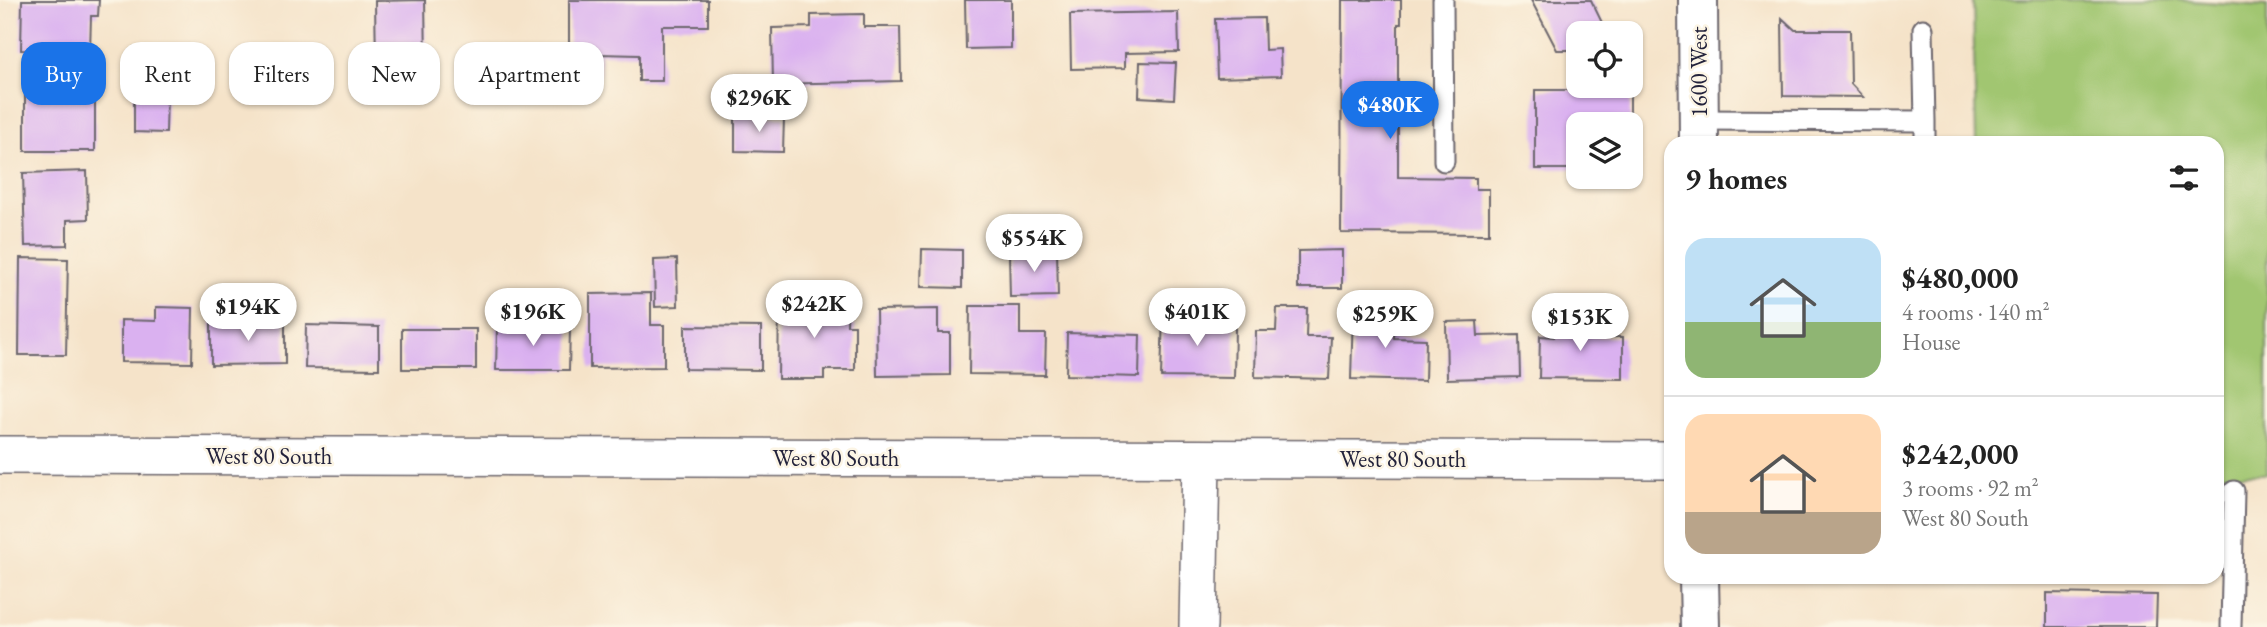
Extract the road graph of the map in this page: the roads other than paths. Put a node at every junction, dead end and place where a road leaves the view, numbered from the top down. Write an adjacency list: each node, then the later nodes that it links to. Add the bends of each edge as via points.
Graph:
1 (1443, 0): 7 (lane)
2 (1698, 0): 5 (street, 1600 West)
3 (1923, 29): 4 (lane)
4 (1924, 121): 5 (lane); 6 (lane)
5 (1699, 132)
6 (1925, 136)
7 (1444, 161)
8 (0, 455): 9 (street, West 80 South)
9 (1201, 459): 10 (street, West 80 South); 13 (street)
10 (1664, 460)
11 (2234, 491): 15 (lane)
12 (1699, 584): 14 (street)
13 (1198, 627)
14 (1700, 627)
15 (2231, 627)

